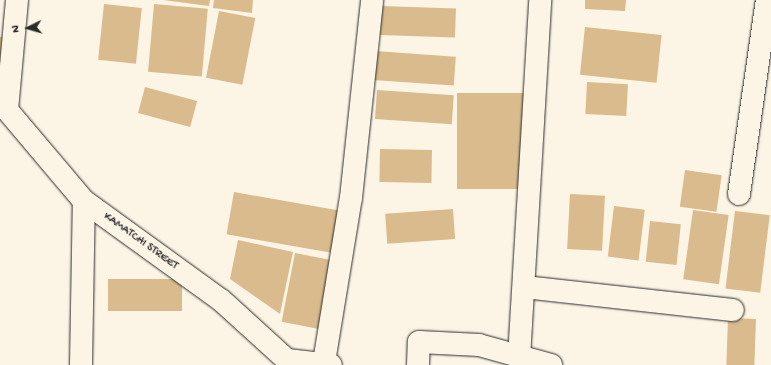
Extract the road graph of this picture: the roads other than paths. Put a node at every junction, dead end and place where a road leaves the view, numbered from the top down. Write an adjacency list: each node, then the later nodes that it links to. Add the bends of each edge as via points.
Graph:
1 (372, 0): 12 (street, via 351,198)
2 (540, 0): 8 (street)
3 (767, 0): 6 (street)
4 (10, 13): 5 (street)
5 (4, 111): 7 (street)
6 (739, 194)
7 (84, 201): 11 (street, KAMATCHI STREET, via 221,300); 13 (street, KAMATCHI STREET)
8 (524, 287): 9 (street); 10 (street)
9 (733, 310)
10 (519, 358): 14 (street, via 479,344 419,342); 15 (street)
11 (287, 362): 12 (street, KAMATCHI STREET)
12 (328, 364)
13 (81, 365)
14 (418, 365)
15 (551, 365)

